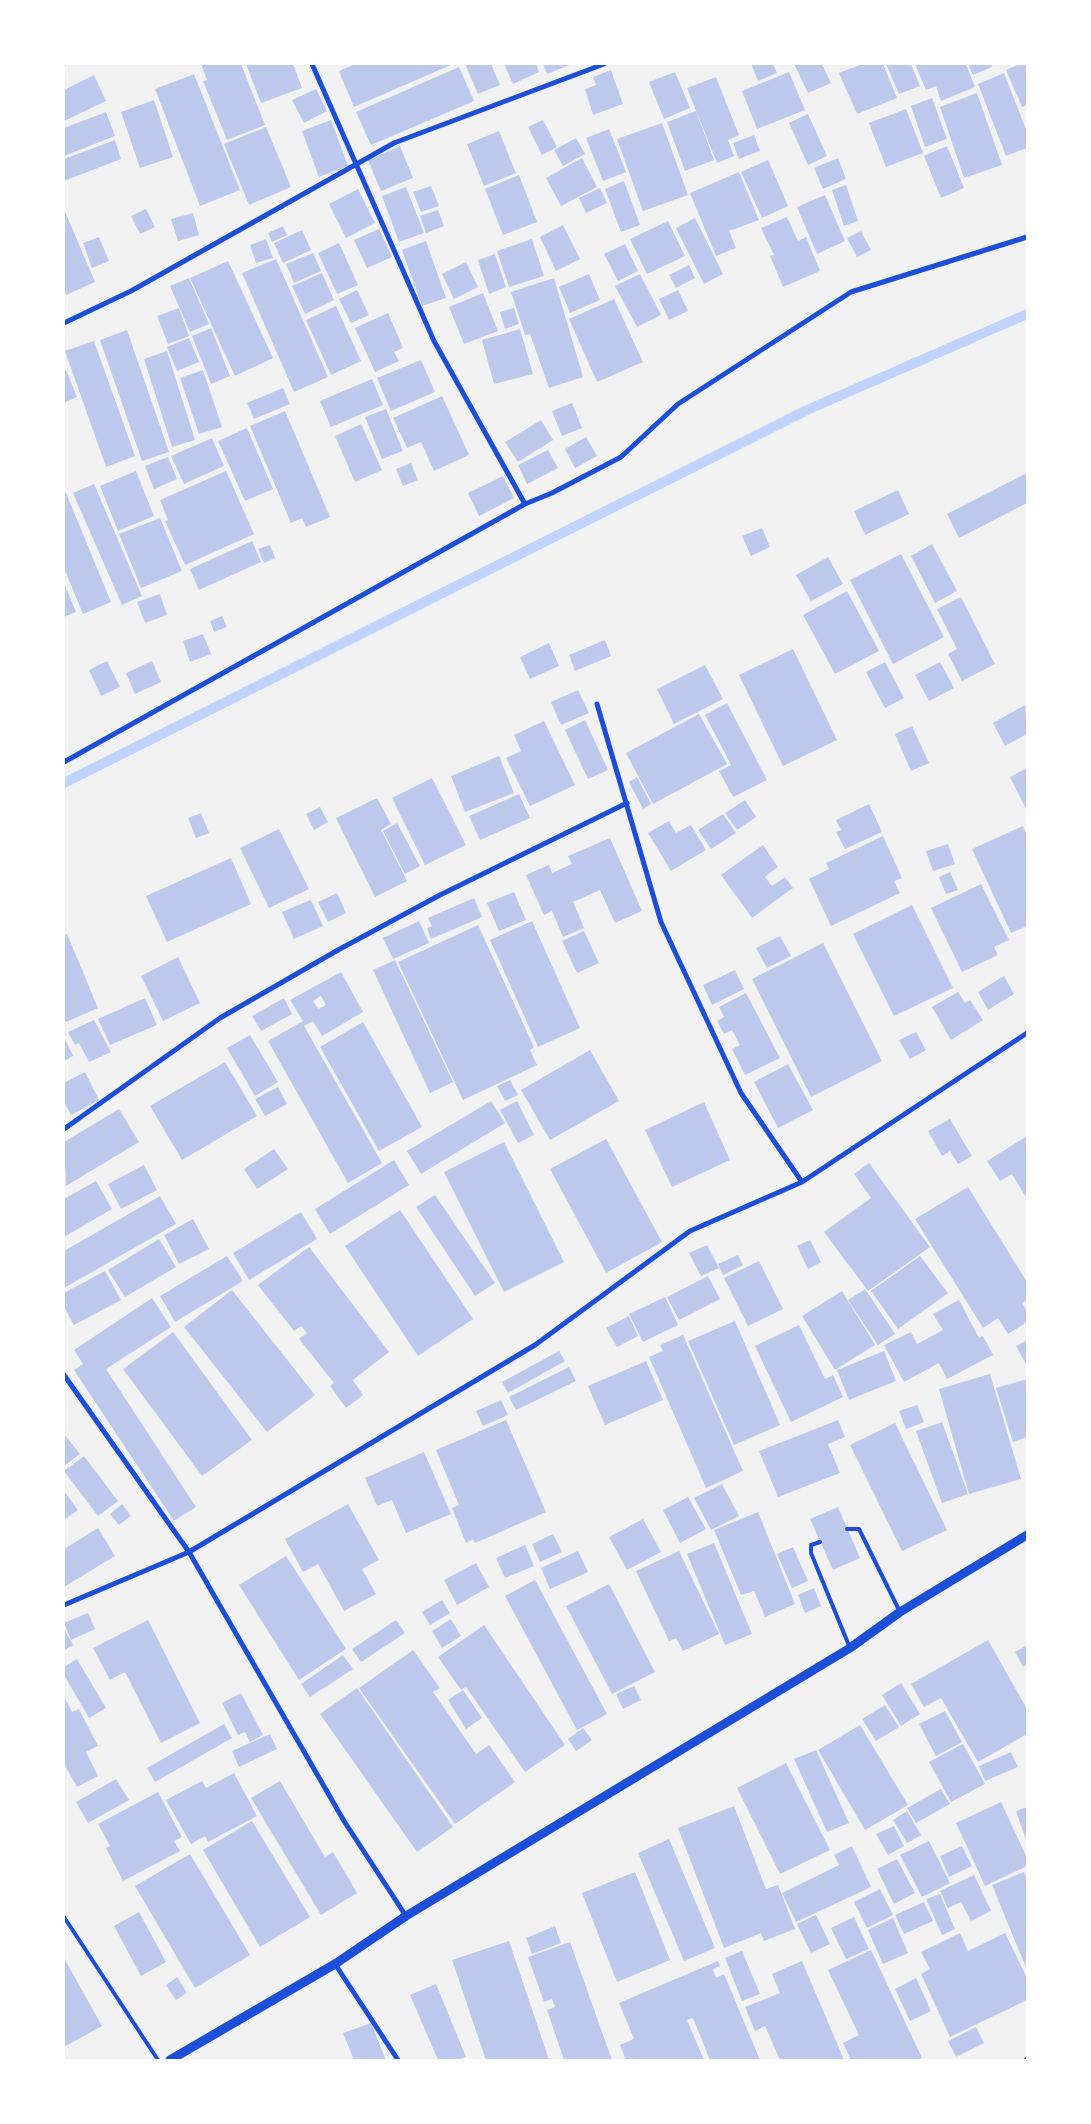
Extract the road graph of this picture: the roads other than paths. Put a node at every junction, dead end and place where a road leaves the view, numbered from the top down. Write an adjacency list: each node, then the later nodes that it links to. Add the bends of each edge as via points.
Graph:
1 (312, 64): 3 (street)
2 (604, 64): 3 (street, via 394,143)
3 (355, 165): 5 (street, via 131,291); 6 (street, via 434,341)
4 (1027, 237): 6 (street, via 851,292 678,404 621,457)
5 (64, 323)
6 (526, 504): 8 (street)
7 (597, 704): 9 (street)
8 (64, 762)
9 (626, 803): 11 (street, via 440,895 220,1018); 12 (street, via 662,922 698,1002 741,1094)
10 (1027, 1033): 12 (street)
11 (64, 1129)
12 (802, 1182): 17 (street, via 690,1231 535,1345)
13 (64, 1375): 17 (street)
14 (847, 1529): 19 (lane, via 859,1529)
15 (1027, 1535): 19 (street)
16 (820, 1542): 20 (lane, via 811,1545 811,1553)
17 (189, 1552): 18 (street); 21 (street, via 344,1821)
18 (64, 1605)
19 (900, 1612): 20 (street)
20 (850, 1648): 21 (street)
21 (406, 1916): 23 (street)
22 (64, 1917): 24 (lane)
23 (335, 1964): 25 (street); 26 (street)
24 (158, 2060)
25 (170, 2060)
26 (398, 2060)

